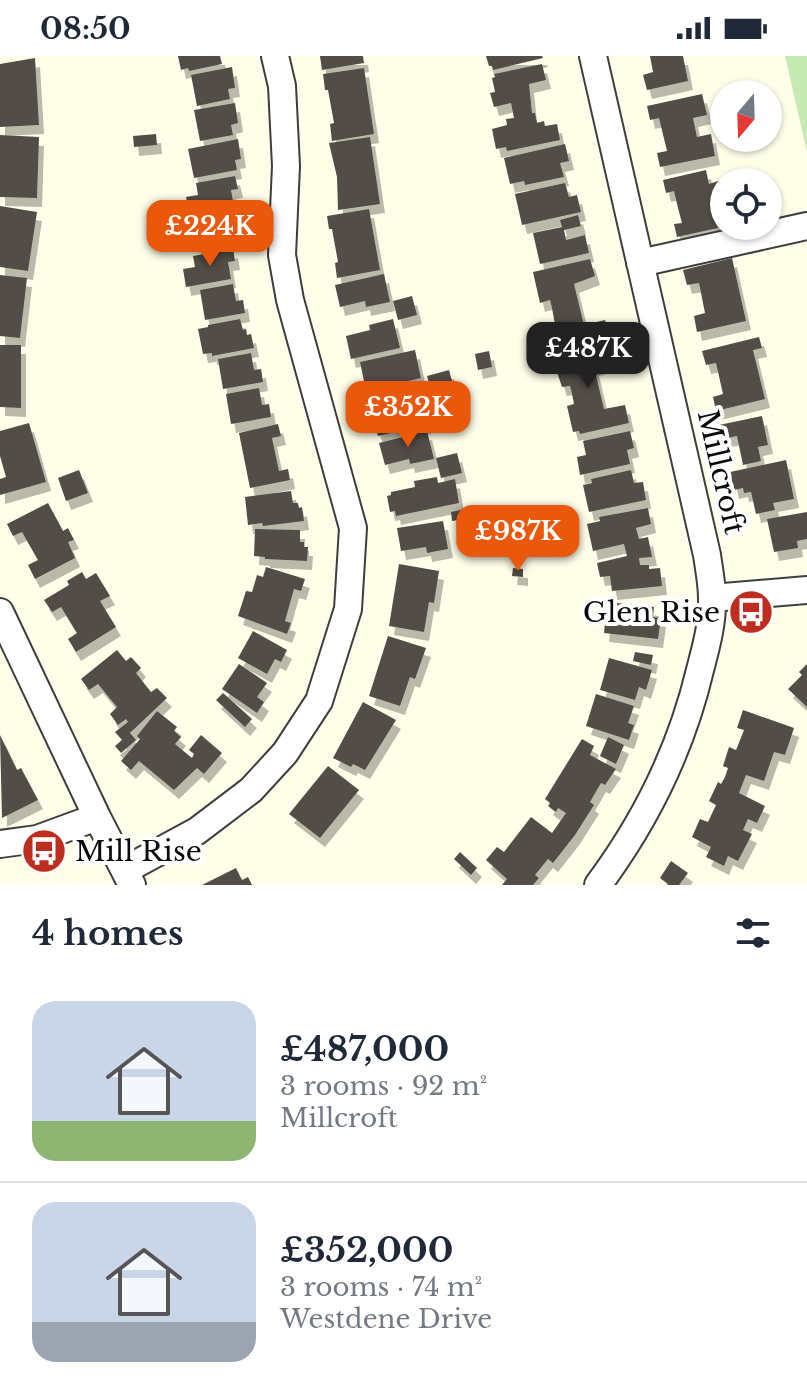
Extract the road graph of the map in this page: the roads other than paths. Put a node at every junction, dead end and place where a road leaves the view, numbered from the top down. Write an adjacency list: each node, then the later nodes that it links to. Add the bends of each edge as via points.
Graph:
1 (275, 56): 10 (street, via 286,166 282,255 353,528 348,609 319,701 285,753 251,790)
2 (593, 56): 4 (street, Millcroft)
3 (807, 226): 4 (street)
4 (640, 263): 6 (street, Millcroft, via 707,555)
5 (807, 590): 6 (street)
6 (712, 598): 11 (street, Millcroft, via 707,645 676,750 629,843)
7 (0, 612): 8 (street)
8 (97, 817): 9 (street, via 37,839); 10 (street)
9 (0, 844)
10 (128, 878)
11 (598, 885)

